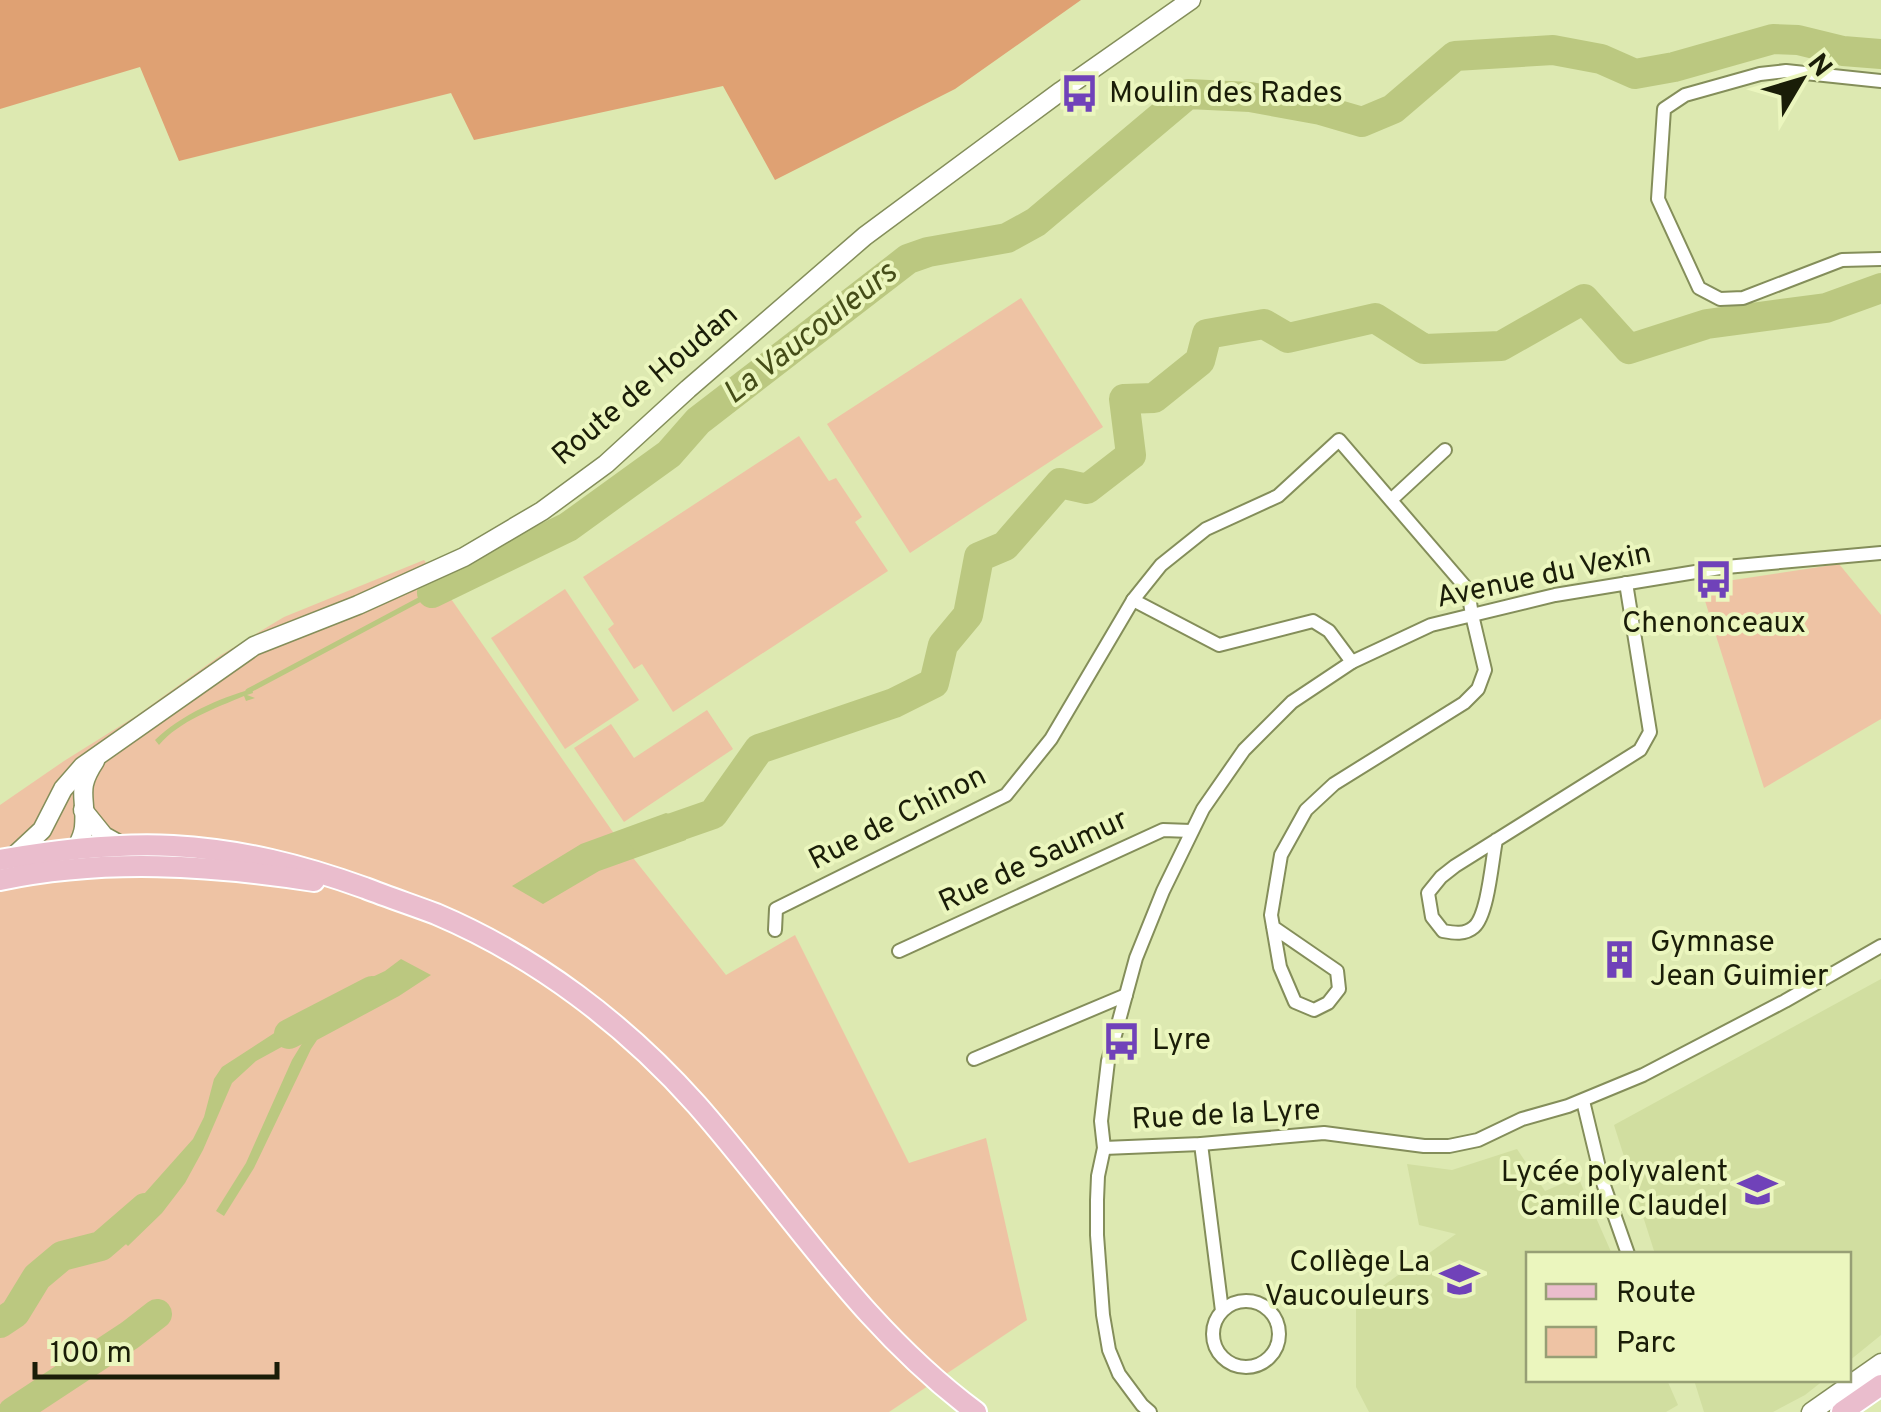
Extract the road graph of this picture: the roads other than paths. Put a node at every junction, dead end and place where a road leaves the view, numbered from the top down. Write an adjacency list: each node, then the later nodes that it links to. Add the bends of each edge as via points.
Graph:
1 (1191, 0): 11 (street, Route de Houdan, via 865,236 606,464 542,512 464,557 254,646)
2 (1881, 82): 3 (street, via 1786,72 1685,95 1664,108 1658,199 1699,288 1720,299 1743,298 1842,260)
3 (1881, 260)
4 (1445, 450): 5 (street)
5 (1391, 500): 8 (street, via 1339,440 1278,496 1206,529 1160,565); 9 (street, via 1468,590)
6 (1881, 553): 7 (street, Avenue du Vexin)
7 (1626, 583): 9 (street, Avenue du Vexin); 15 (street, via 1650,732 1640,750)
8 (1133, 600): 10 (street, via 1219,645 1313,622 1329,631); 22 (street, Rue de Chinon, via 1052,739 1006,795 776,909)
9 (1472, 616): 10 (street, Avenue du Vexin, via 1431,625); 21 (street, via 1485,670 1478,689 1334,784 1306,810 1281,856)
10 (1352, 662): 14 (street, Avenue du Vexin, via 1262,730)
11 (101, 753): 12 (street, via 83,783); 13 (street, Route de Houdan, via 70,779)
12 (83, 810): 16 (street); 17 (street, via 83,832)
13 (52, 813): 17 (street, via 52,826); 18 (street, Route de Houdan, via 37,836)
14 (1192, 832): 24 (street, Rue de Saumur, via 1163,830); 25 (street, Avenue du Vexin, via 1163,890)
15 (1496, 840): 15 (street, via 1428,893 1432,917 1443,931 1459,934 1476,926)
16 (122, 846): 17 (main road, Route de Houdan); 20 (main road, Route de Houdan, via 259,856)
17 (70, 856): 18 (main road, Route de Houdan); 19 (main road, Route de Houdan); 20 (main road, Route de Houdan, via 223,868)
18 (6, 859)
19 (0, 880)
20 (366, 889): 34 (main road, via 500,946 626,1035 696,1104 869,1316)
21 (1273, 927): 21 (street, via 1280,967 1296,1002 1314,1010 1328,1003 1338,989 1337,972)
22 (776, 930)
23 (1881, 946): 27 (street, Rue de la Lyre)
24 (899, 951)
25 (1126, 995): 26 (street); 29 (street, Avenue du Vexin, via 1108,1061)
26 (974, 1059)
27 (1583, 1101): 28 (street, Rue de la Lyre, via 1449,1146 1324,1133); 30 (street)
28 (1201, 1144): 29 (street, Rue de la Lyre); 31 (street)
29 (1104, 1148): 35 (street, Avenue du Vexin, via 1097,1218 1103,1316 1119,1374)
30 (1627, 1252)
31 (1222, 1310): 31 (street, via 1213,1329 1223,1358 1253,1367 1271,1357 1280,1336 1273,1314 1243,1301)
32 (1881, 1364): 36 (street)
33 (1881, 1385): 37 (main road)
34 (976, 1412)
35 (1150, 1412)
36 (1811, 1412)
37 (1842, 1412)

